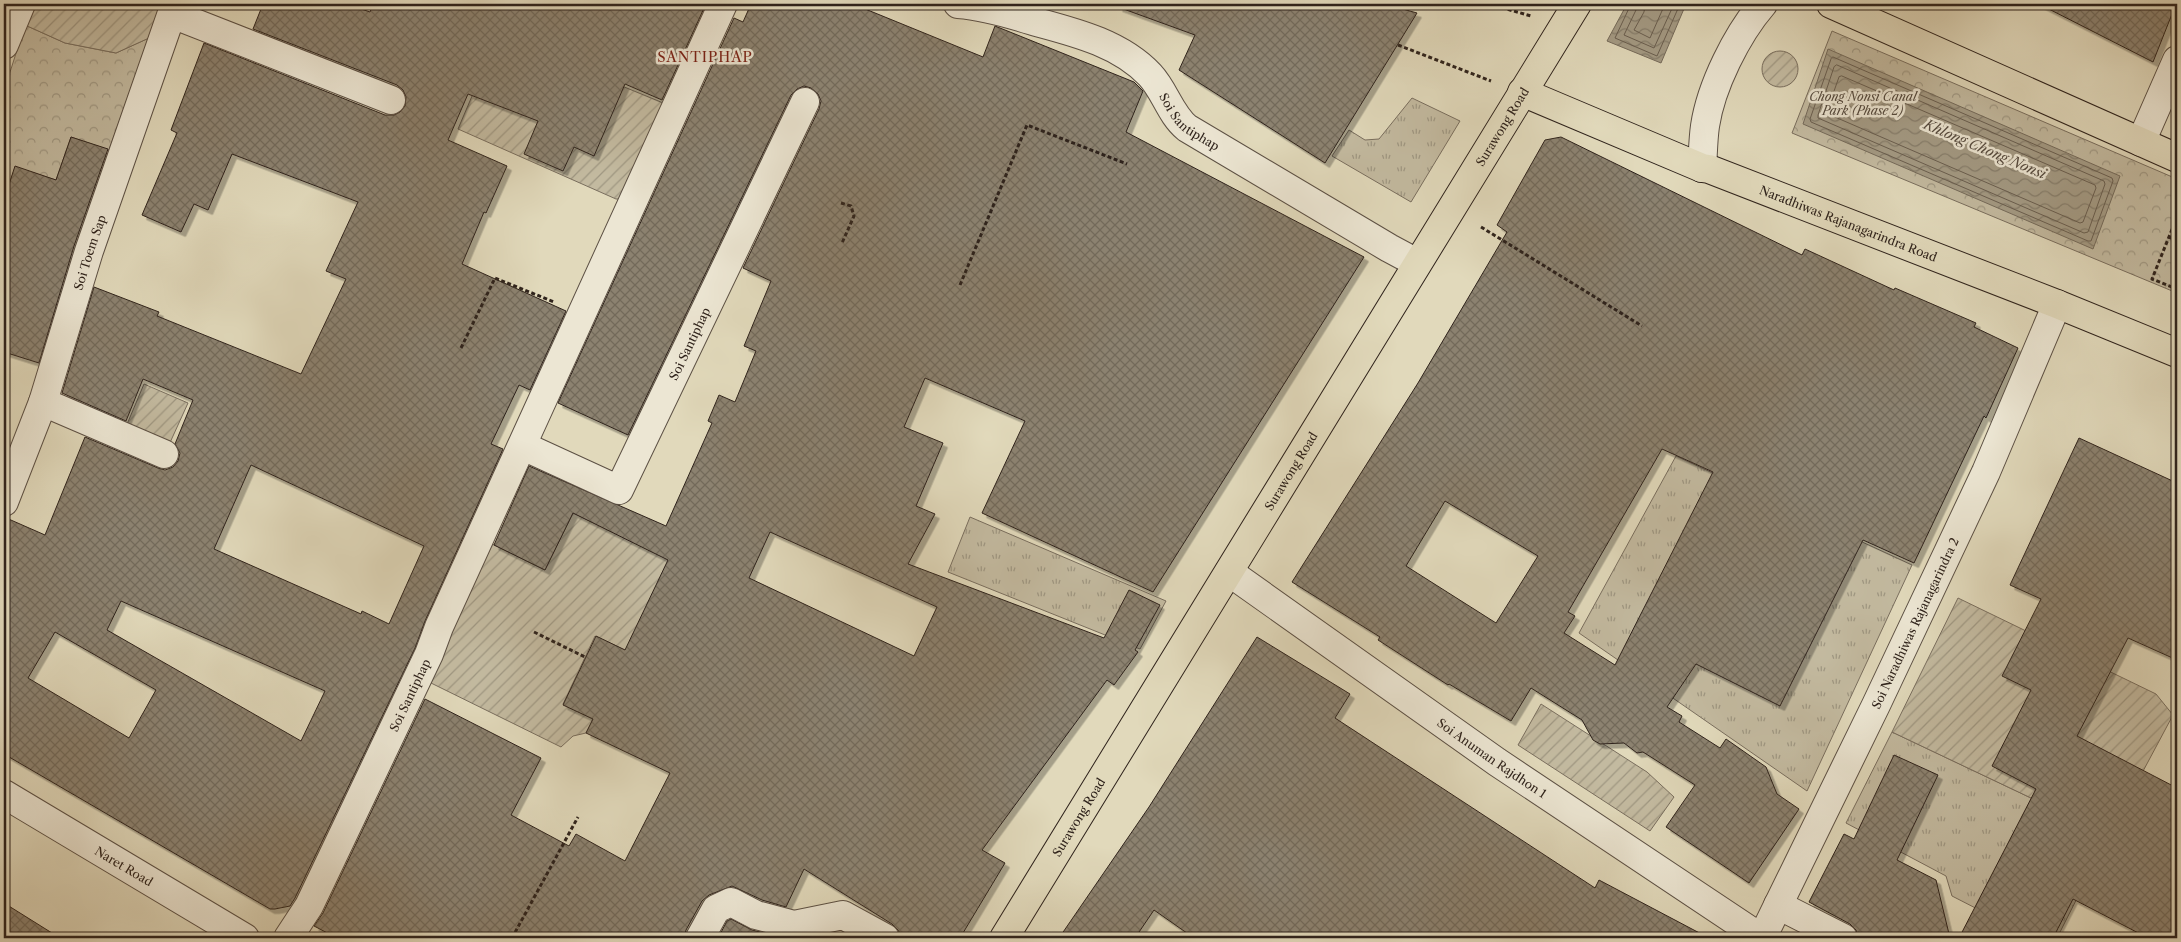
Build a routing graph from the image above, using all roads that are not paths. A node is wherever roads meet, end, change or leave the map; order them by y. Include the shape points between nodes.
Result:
1 (21, 4) edge
2 (958, 4) edge
3 (1576, 4) edge
4 (1763, 4) edge
5 (1831, 4) edge
6 (720, 5) edge
7 (173, 9) edge
8 (4, 45) edge
9 (2177, 60) edge
10 (1522, 92) junction
11 (391, 100) dead end
12 (805, 102) dead end
13 (2141, 142) junction
14 (2177, 158) edge
15 (1702, 168) junction
16 (1417, 263) junction
17 (2057, 304) junction
18 (2177, 353) edge
19 (43, 402) junction
20 (523, 446) junction
21 (164, 454) dead end
22 (4, 502) edge
23 (1229, 572) junction
24 (4, 794) edge
25 (1778, 905) junction
26 (245, 938) edge
27 (288, 938) edge
28 (700, 938) edge
29 (885, 938) edge
30 (1004, 938) edge
31 (1761, 938) edge
32 (1843, 938) edge

1 - 8 street
2 - 16 street, Soi Santiphap via 980,6 1088,36 1132,58 1152,76 1179,122 1187,128
3 - 10 main road, Surawong Road
4 - 15 street via 1749,20 1718,81 1705,124
5 - 13 main road
6 - 20 street, Soi Santiphap
7 - 11 street
7 - 19 street, Soi Toem Sap via 89,251
9 - 13 street
10 - 15 main road, Naradhiwas Rajanagarindra Road
10 - 16 main road, Surawong Road
12 - 20 street, Soi Santiphap via 619,490
13 - 14 main road
15 - 17 main road, Naradhiwas Rajanagarindra Road
16 - 23 main road, Surawong Road
17 - 18 main road, Naradhiwas Rajanagarindra Road
17 - 25 street, Soi Naradhiwas Rajanagarindra 2 via 1986,472
19 - 21 street
19 - 22 street, Soi Toem Sap
20 - 27 street, Soi Santiphap via 382,755 309,906
23 - 30 main road, Surawong Road
23 - 31 street, Soi Anuman Rajdhon 1 via 1497,762
24 - 26 street, Naret Road
25 - 31 street, Soi Naradhiwas Rajanagarindra 2
25 - 32 street
28 - 29 street via 716,909 731,902 756,915 794,925 843,916

